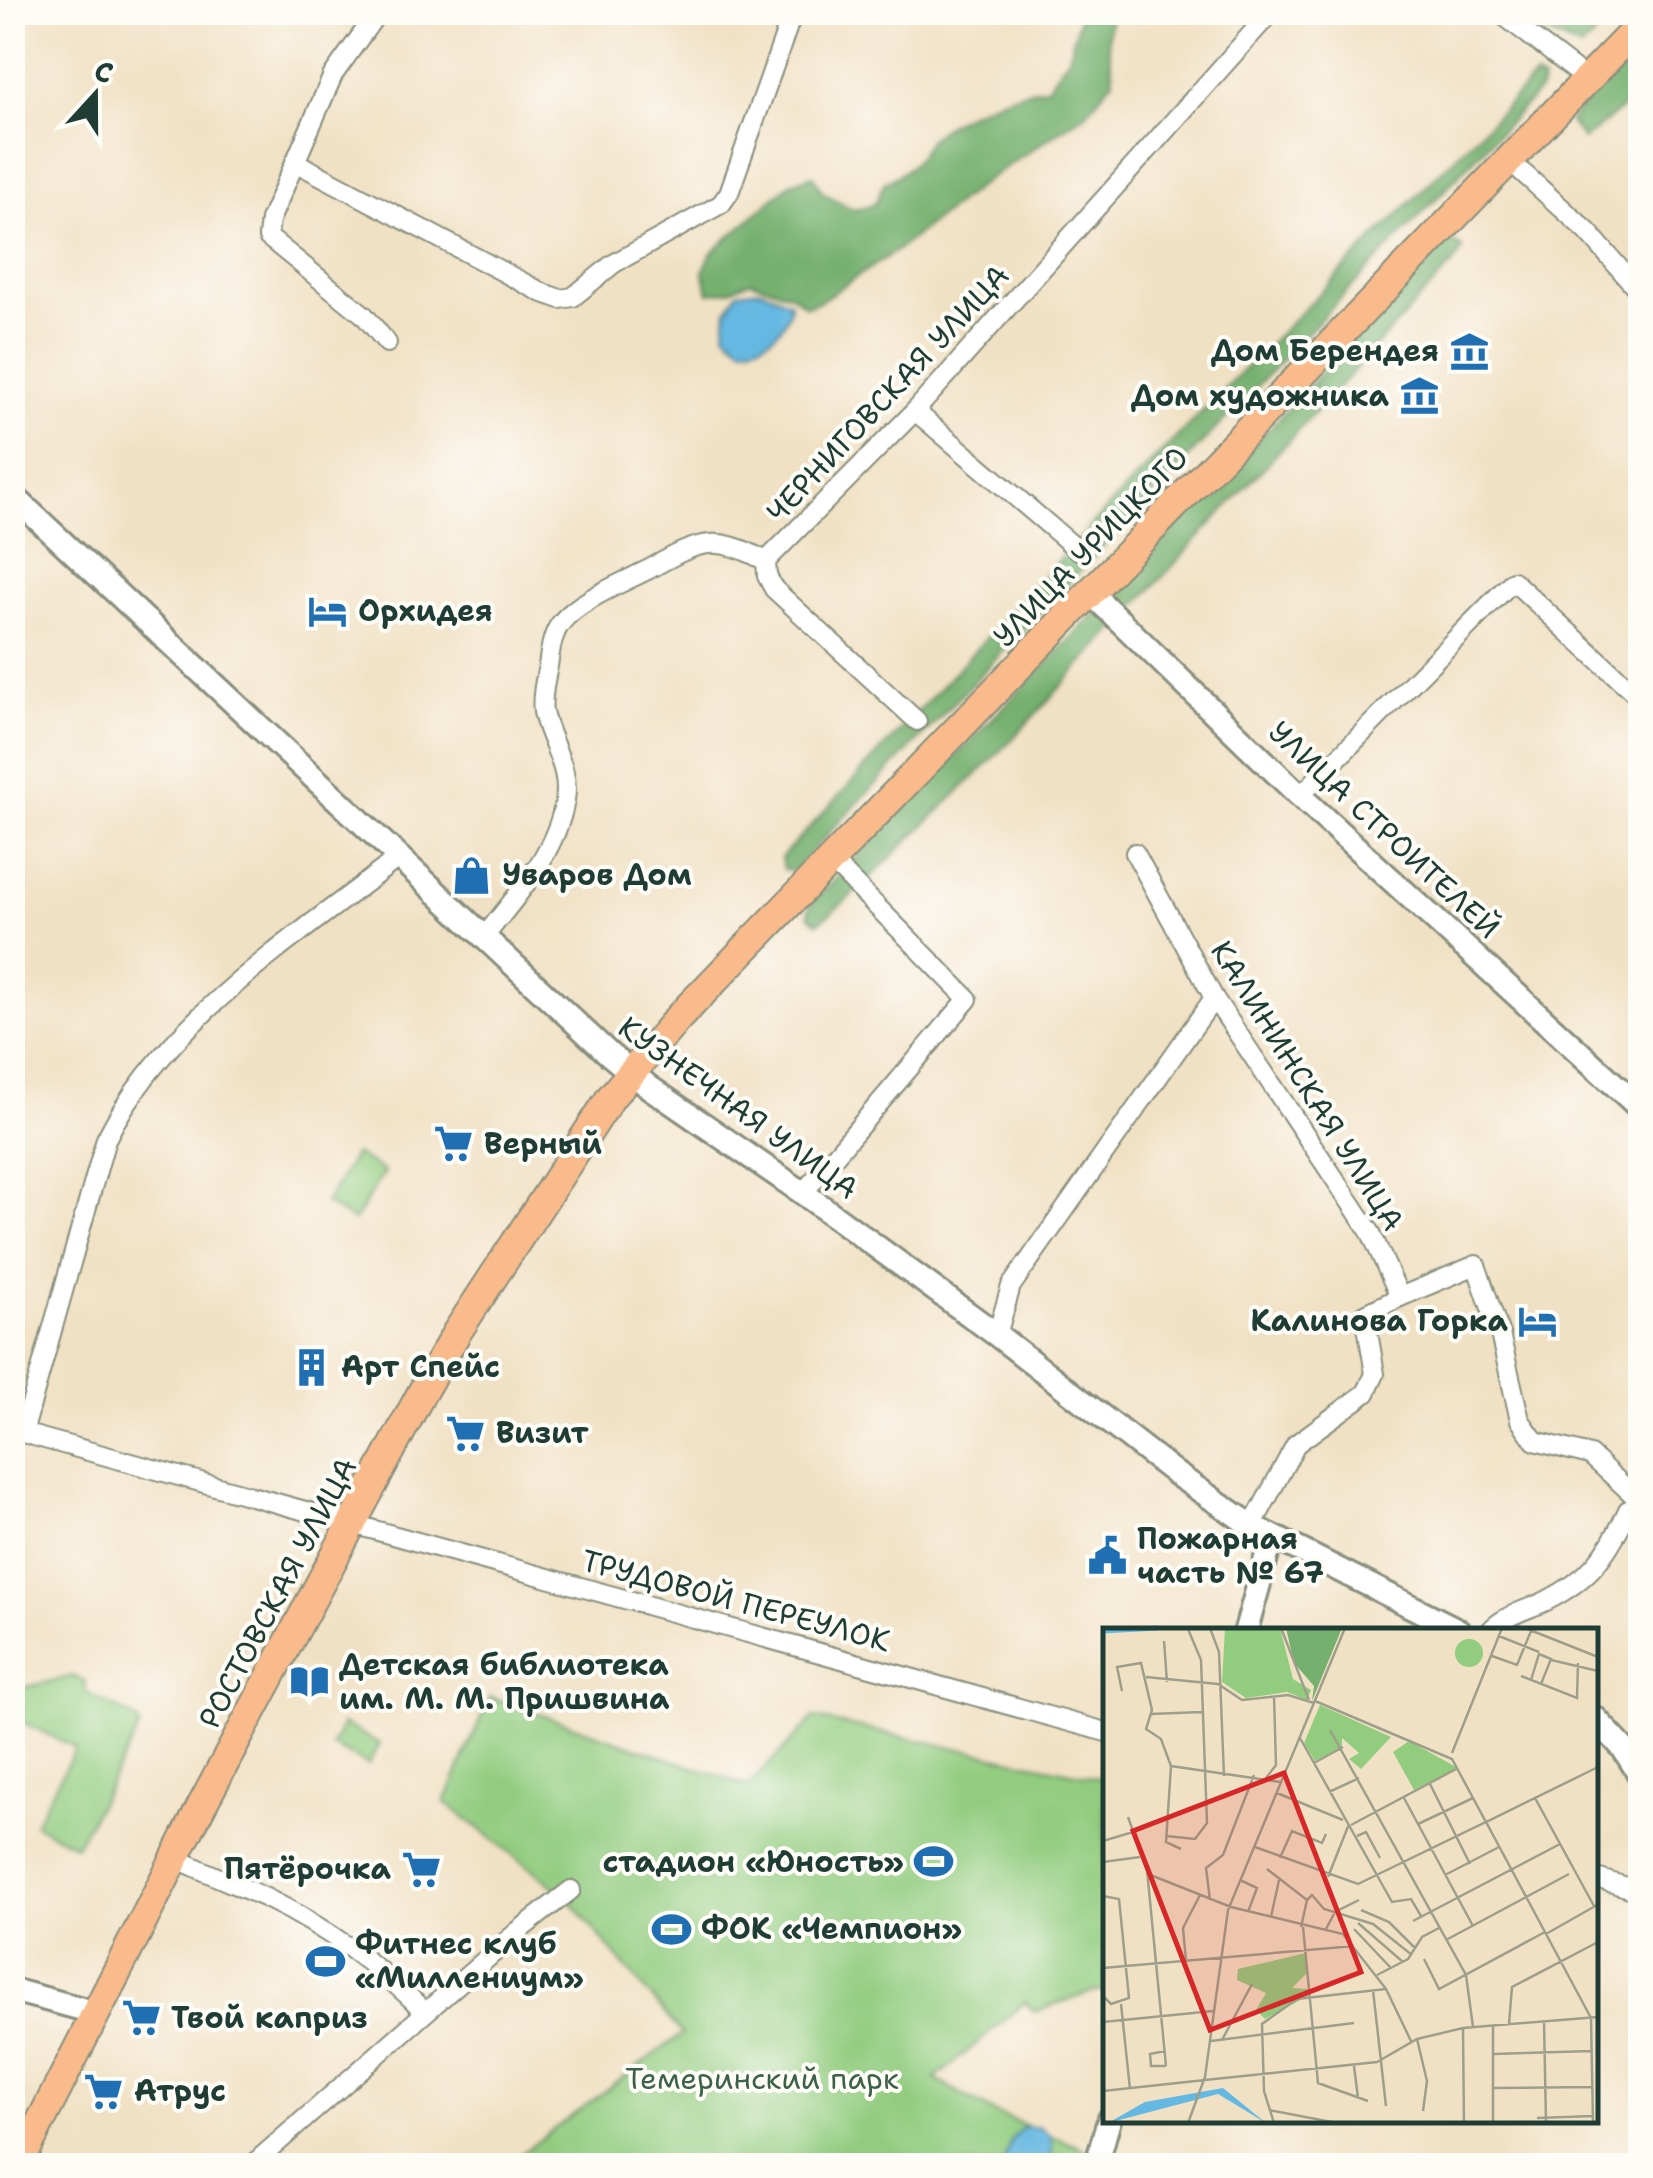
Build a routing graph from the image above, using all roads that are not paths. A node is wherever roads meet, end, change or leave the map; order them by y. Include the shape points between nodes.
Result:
1 (378, 12) edge
2 (794, 12) edge
3 (1270, 12) edge
4 (1499, 12) edge
5 (1640, 25) edge
6 (1588, 80) junction
7 (1510, 161) junction
8 (295, 162) junction
9 (1640, 292) edge
10 (387, 342) dead end
11 (915, 412) junction
12 (12, 495) edge
13 (1078, 550) dead end
14 (766, 561) junction
15 (1091, 594) junction
16 (1640, 698) edge
17 (917, 721) dead end
18 (1300, 796) junction
19 (1135, 853) dead end
20 (399, 857) junction
21 (831, 860) junction
22 (484, 938) junction
23 (1214, 998) junction
24 (631, 1072) junction
25 (1640, 1108) edge
26 (802, 1192) junction
27 (1400, 1297) junction
28 (997, 1335) junction
29 (18, 1432) edge
30 (1640, 1504) edge
31 (352, 1524) junction
32 (1262, 1532) junction
33 (1246, 1628) edge
34 (1454, 1628) edge
35 (1493, 1628) edge
36 (1598, 1721) edge
37 (1103, 1731) edge
38 (1640, 1775) edge
39 (176, 1858) junction
40 (1598, 1879) edge
41 (570, 1890) dead end
42 (1640, 1891) edge
43 (12, 1990) edge
44 (425, 2012) junction
45 (98, 2013) junction
46 (1107, 2123) edge
47 (18, 2166) edge
48 (252, 2166) edge
49 (1096, 2166) edge

1 - 8 street via 333,74
2 - 8 street via 721,204 613,264 573,296 543,293
3 - 11 street, ЧЕРНИГОВСКАЯ УЛИЦА
4 - 6 street
5 - 6 main road, УЛИЦА УРИЦКОГО
6 - 7 main road, УЛИЦА УРИЦКОГО
7 - 9 street via 1588,232
7 - 15 main road, УЛИЦА УРИЦКОГО
8 - 10 street via 268,237
11 - 13 street
11 - 14 street, ЧЕРНИГОВСКАЯ УЛИЦА
12 - 20 street, КУЗНЕЧНАЯ УЛИЦА
14 - 17 street via 774,589
14 - 22 street, ЧЕРНИГОВСКАЯ УЛИЦА via 722,544 694,545 561,622 543,711 564,768 566,798 544,854
15 - 18 street, УЛИЦА СТРОИТЕЛЕЙ
15 - 21 main road, УЛИЦА УРИЦКОГО
16 - 18 street via 1513,581
18 - 25 street, УЛИЦА СТРОИТЕЛЕЙ
19 - 23 street, КАЛИНИНСКАЯ УЛИЦА
20 - 22 street, КУЗНЕЧНАЯ УЛИЦА
20 - 29 street via 210,1006 154,1063 120,1111
21 - 24 main road, УЛИЦА УРИЦКОГО
21 - 26 street via 968,999
22 - 24 street, КУЗНЕЧНАЯ УЛИЦА
23 - 27 street, КАЛИНИНСКАЯ УЛИЦА via 1371,1233
23 - 28 street via 1011,1286
24 - 26 street, КУЗНЕЧНАЯ УЛИЦА
24 - 31 main road, РОСТОВСКАЯ УЛИЦА via 457,1332
26 - 28 street, КУЗНЕЧНАЯ УЛИЦА
27 - 30 street via 1476,1265 1520,1420 1535,1441 1590,1455
27 - 32 street via 1365,1314 1375,1374 1366,1393 1296,1444
28 - 32 street, КУЗНЕЧНАЯ УЛИЦА
29 - 31 street, ТРУДОВОЙ ПЕРЕУЛОК
30 - 35 street via 1628,1510 1588,1575
31 - 37 street, ТРУДОВОЙ ПЕРЕУЛОК
31 - 39 main road, РОСТОВСКАЯ УЛИЦА
32 - 33 street
32 - 34 street, КУЗНЕЧНАЯ УЛИЦА
36 - 38 street
39 - 44 street via 329,1934 384,1971
39 - 45 main road, РОСТОВСКАЯ УЛИЦА
40 - 42 street
41 - 44 street
43 - 45 street
44 - 48 street
45 - 47 main road, РОСТОВСКАЯ УЛИЦА
46 - 49 street

